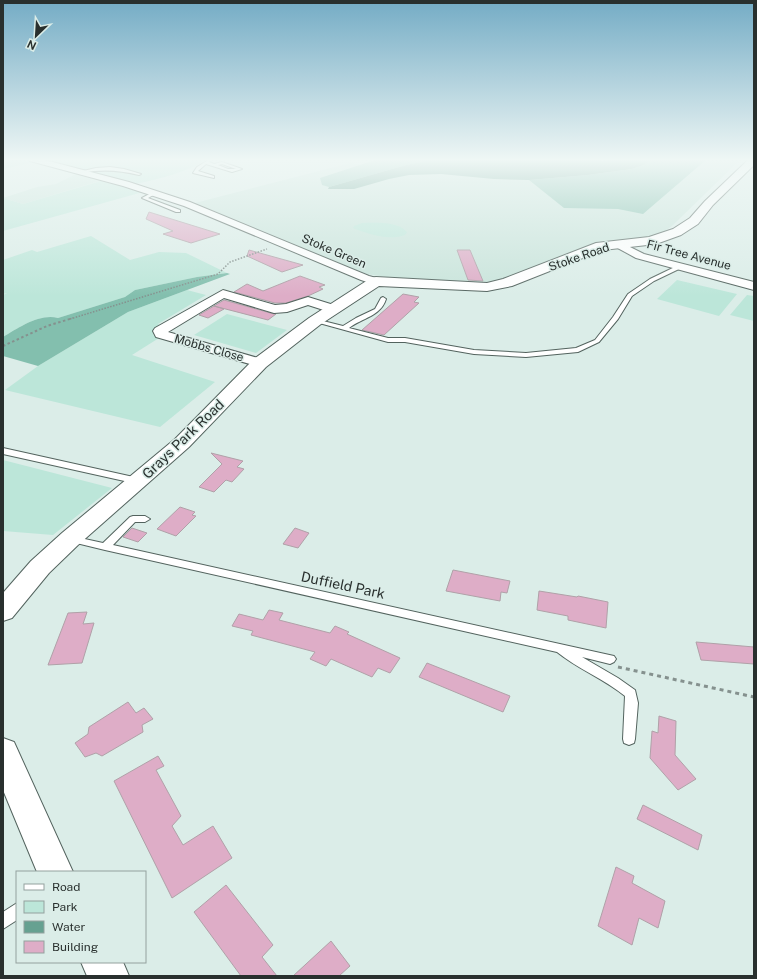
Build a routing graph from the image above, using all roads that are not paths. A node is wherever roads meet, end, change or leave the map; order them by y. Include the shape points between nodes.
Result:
1 (161, 205) edge
2 (190, 205) edge
3 (707, 205) edge
4 (178, 211) dead end
5 (618, 244) junction
6 (679, 267) junction
7 (754, 286) edge
8 (209, 288) dead end
9 (380, 290) junction
10 (223, 294) junction
11 (320, 302) junction
12 (315, 321) junction
13 (345, 328) junction
14 (260, 363) junction
15 (3, 451) edge
16 (140, 481) junction
17 (145, 519) dead end
18 (70, 539) junction
19 (105, 547) junction
20 (3, 611) edge
21 (557, 646) junction
22 (610, 658) road end
23 (629, 739) dead end
24 (3, 752) edge
25 (55, 871) edge
26 (16, 912) edge
27 (3, 922) edge
28 (102, 963) edge
29 (109, 976) edge

1 - 4 lane
2 - 9 street, Stoke Green via 365,278
3 - 5 main road, Stoke Road via 694,221 677,232 651,241
5 - 6 street, Fir Tree Avenue via 640,256
5 - 9 main road, Stoke Road via 602,246 507,283 487,287
6 - 7 street, Fir Tree Avenue
6 - 13 lane via 652,280 630,295 616,318 597,341 578,350 526,355 474,352 406,340 388,340
8 - 10 street
9 - 11 main road, Grays Park Road
9 - 13 lane via 381,307 377,312 358,319
10 - 11 street via 281,310
10 - 14 street, Mobbs Close via 164,328 160,331 161,334
11 - 12 main road, Grays Park Road
12 - 13 lane
12 - 14 main road, Grays Park Road
14 - 16 main road, Grays Park Road via 182,443
15 - 16 lane
16 - 18 main road, Grays Park Road
17 - 19 lane via 133,519
18 - 19 lane, Duffield Park
18 - 20 main road, Grays Park Road via 40,567
19 - 21 lane, Duffield Park
21 - 22 lane, Duffield Park
21 - 23 lane via 572,658 621,684 631,694
24 - 25 main road
26 - 27 lane
28 - 29 main road

